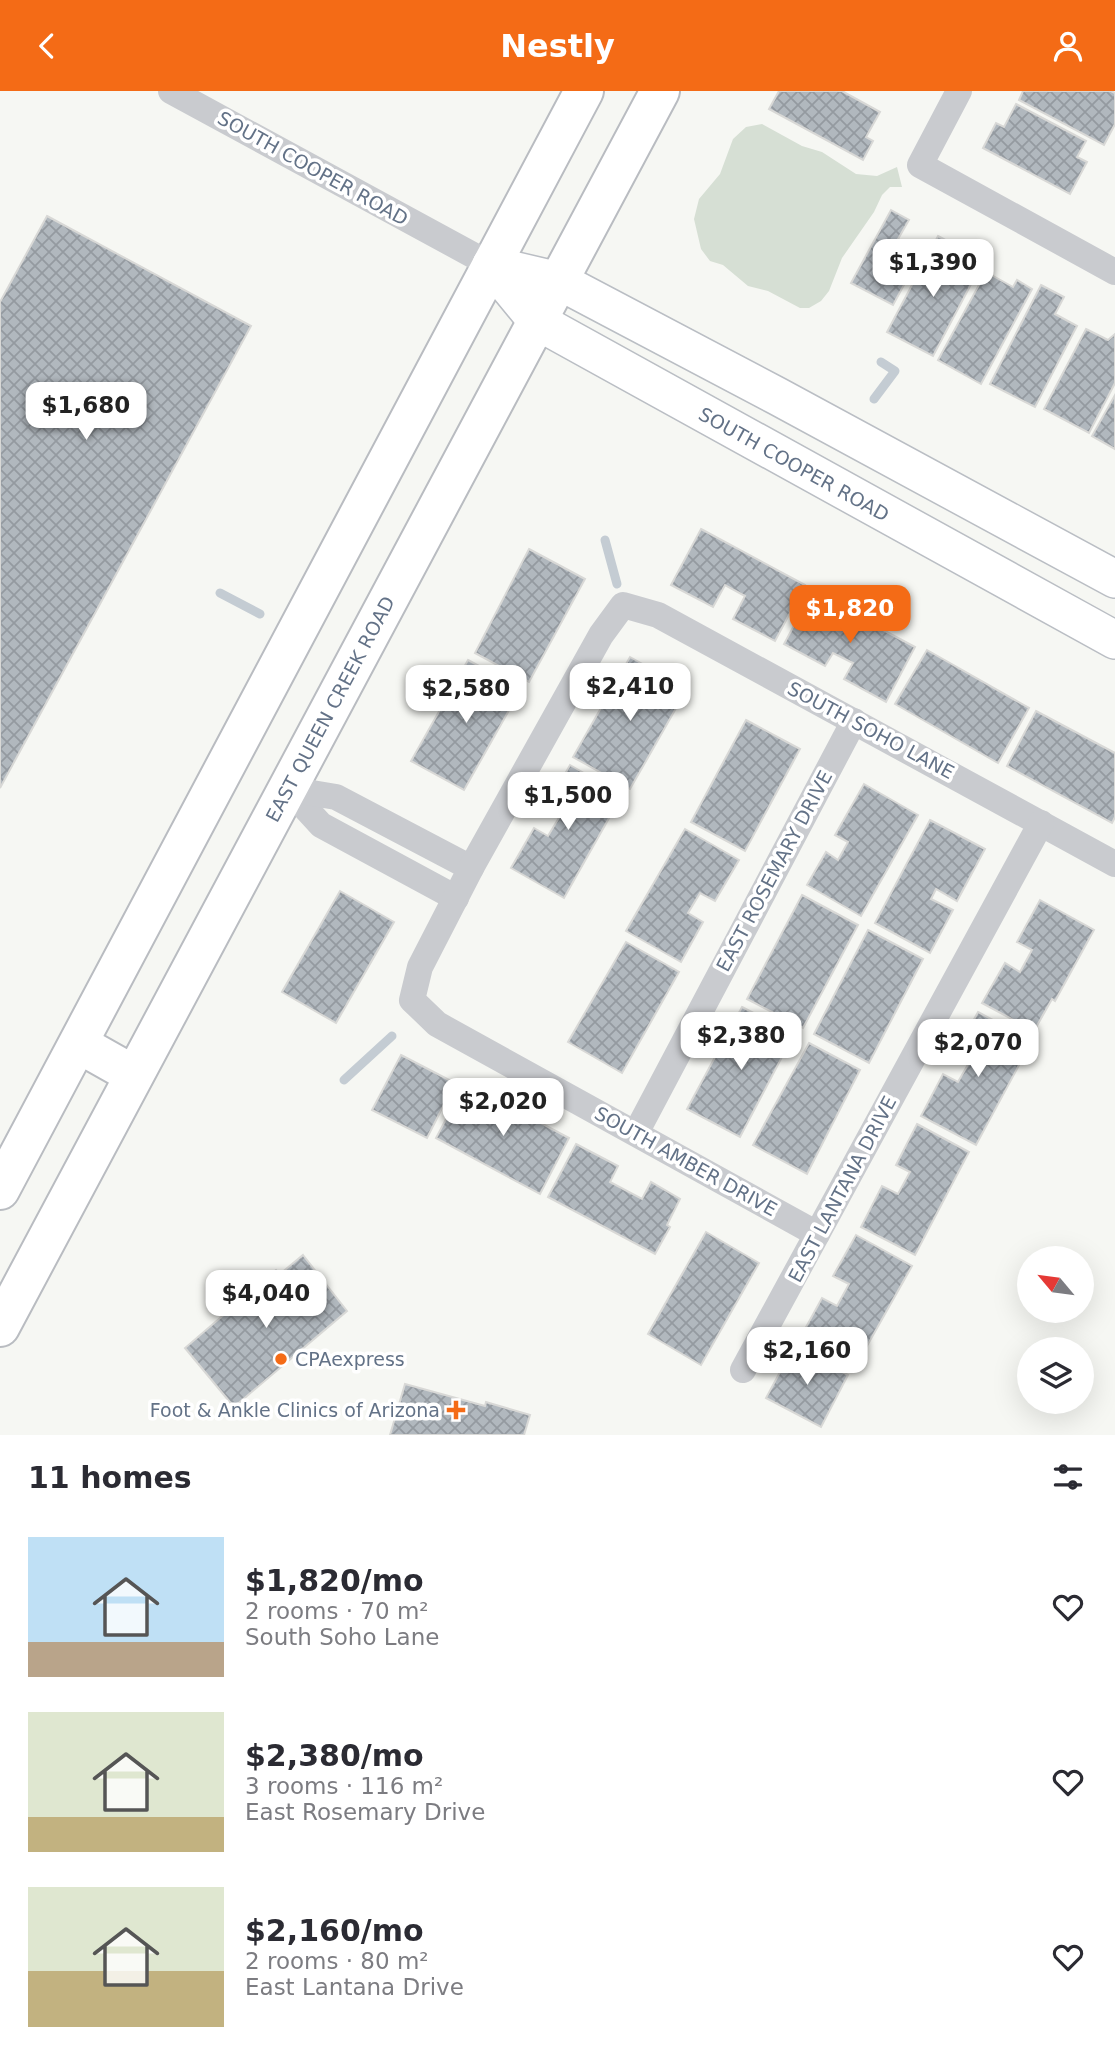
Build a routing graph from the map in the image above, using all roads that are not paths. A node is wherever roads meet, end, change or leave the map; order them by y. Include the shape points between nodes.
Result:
1 (171, 91) edge
2 (584, 91) edge
3 (660, 91) edge
4 (960, 91) edge
5 (491, 265) junction
6 (1115, 272) edge
7 (559, 281) junction
8 (537, 321) junction
9 (1115, 579) edge
10 (1115, 640) edge
11 (854, 721) junction
12 (288, 789) junction
13 (1041, 823) junction
14 (402, 831) junction
15 (387, 861) junction
16 (1115, 864) edge
17 (471, 868) junction
18 (456, 898) junction
19 (79, 1044) junction
20 (134, 1075) junction
21 (636, 1133) junction
22 (0, 1191) edge
23 (817, 1234) junction
24 (0, 1327) edge
25 (743, 1370) dead end

1 - 5 street, SOUTH COOPER ROAD
2 - 5 main road
3 - 7 main road, EAST QUEEN CREEK ROAD
4 - 6 street via 920,165
5 - 7 main road, SOUTH COOPER ROAD
5 - 8 main road, SOUTH COOPER ROAD
5 - 19 main road
7 - 8 main road, EAST QUEEN CREEK ROAD
7 - 9 main road, SOUTH COOPER ROAD
8 - 10 main road, SOUTH COOPER ROAD
8 - 12 main road, EAST QUEEN CREEK ROAD
11 - 13 street, SOUTH SOHO LANE
11 - 17 street, SOUTH SOHO LANE via 658,615 623,605 601,635
11 - 21 street, EAST ROSEMARY DRIVE
12 - 14 street via 336,797
12 - 15 street via 321,825
12 - 20 main road, EAST QUEEN CREEK ROAD
13 - 16 street, SOUTH SOHO LANE
13 - 23 street, EAST LANTANA DRIVE
14 - 15 street
14 - 17 street
15 - 18 street
17 - 18 street
18 - 21 street, SOUTH AMBER DRIVE via 420,967 412,1000 437,1024
19 - 20 main road
19 - 22 main road
20 - 24 main road, EAST QUEEN CREEK ROAD
21 - 23 street, SOUTH AMBER DRIVE
23 - 25 street, EAST LANTANA DRIVE

